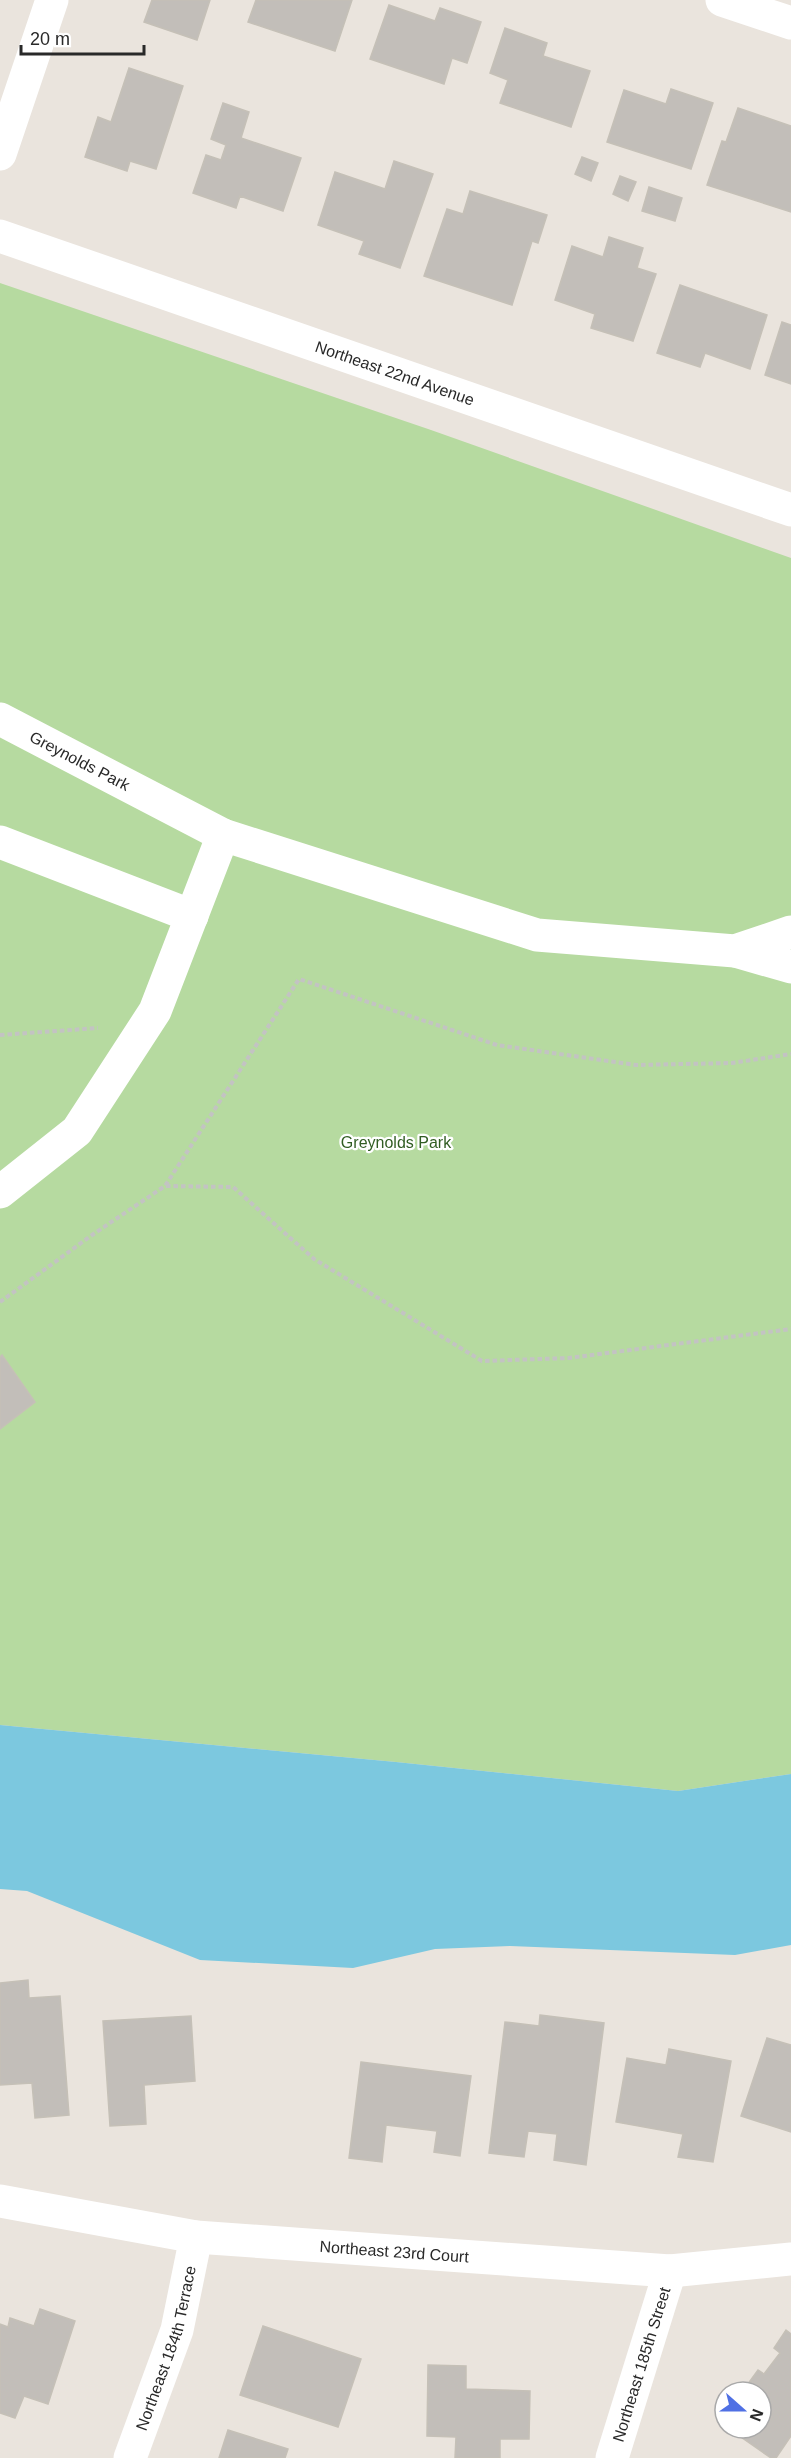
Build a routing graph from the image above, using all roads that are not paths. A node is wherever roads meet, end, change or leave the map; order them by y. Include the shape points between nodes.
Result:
1 (52, 0) edge
2 (722, 0) edge
3 (791, 23) edge
4 (0, 154) edge
5 (0, 236) edge
6 (791, 510) edge
7 (0, 719) edge
8 (223, 835) junction
9 (0, 842) edge
10 (192, 916) junction
11 (791, 932) edge
12 (735, 951) junction
13 (791, 967) edge
14 (0, 1192) edge
15 (0, 2201) edge
16 (196, 2237) junction
17 (791, 2259) edge
18 (670, 2271) junction
19 (129, 2458) edge
20 (612, 2458) edge

1 - 4 street
2 - 3 street
5 - 6 street, Northeast 22nd Avenue
7 - 8 street, Greynolds Park
8 - 10 street
8 - 12 street, Greynolds Park via 537,936
9 - 10 street
10 - 14 street via 155,1011 77,1131
11 - 12 street, Greynolds Park
12 - 13 street
15 - 16 street, Northeast 23rd Court
16 - 18 street, Northeast 23rd Court
16 - 19 street, Northeast 184th Terrace via 177,2330
17 - 18 street, Northeast 23rd Court
18 - 20 street, Northeast 185th Street

